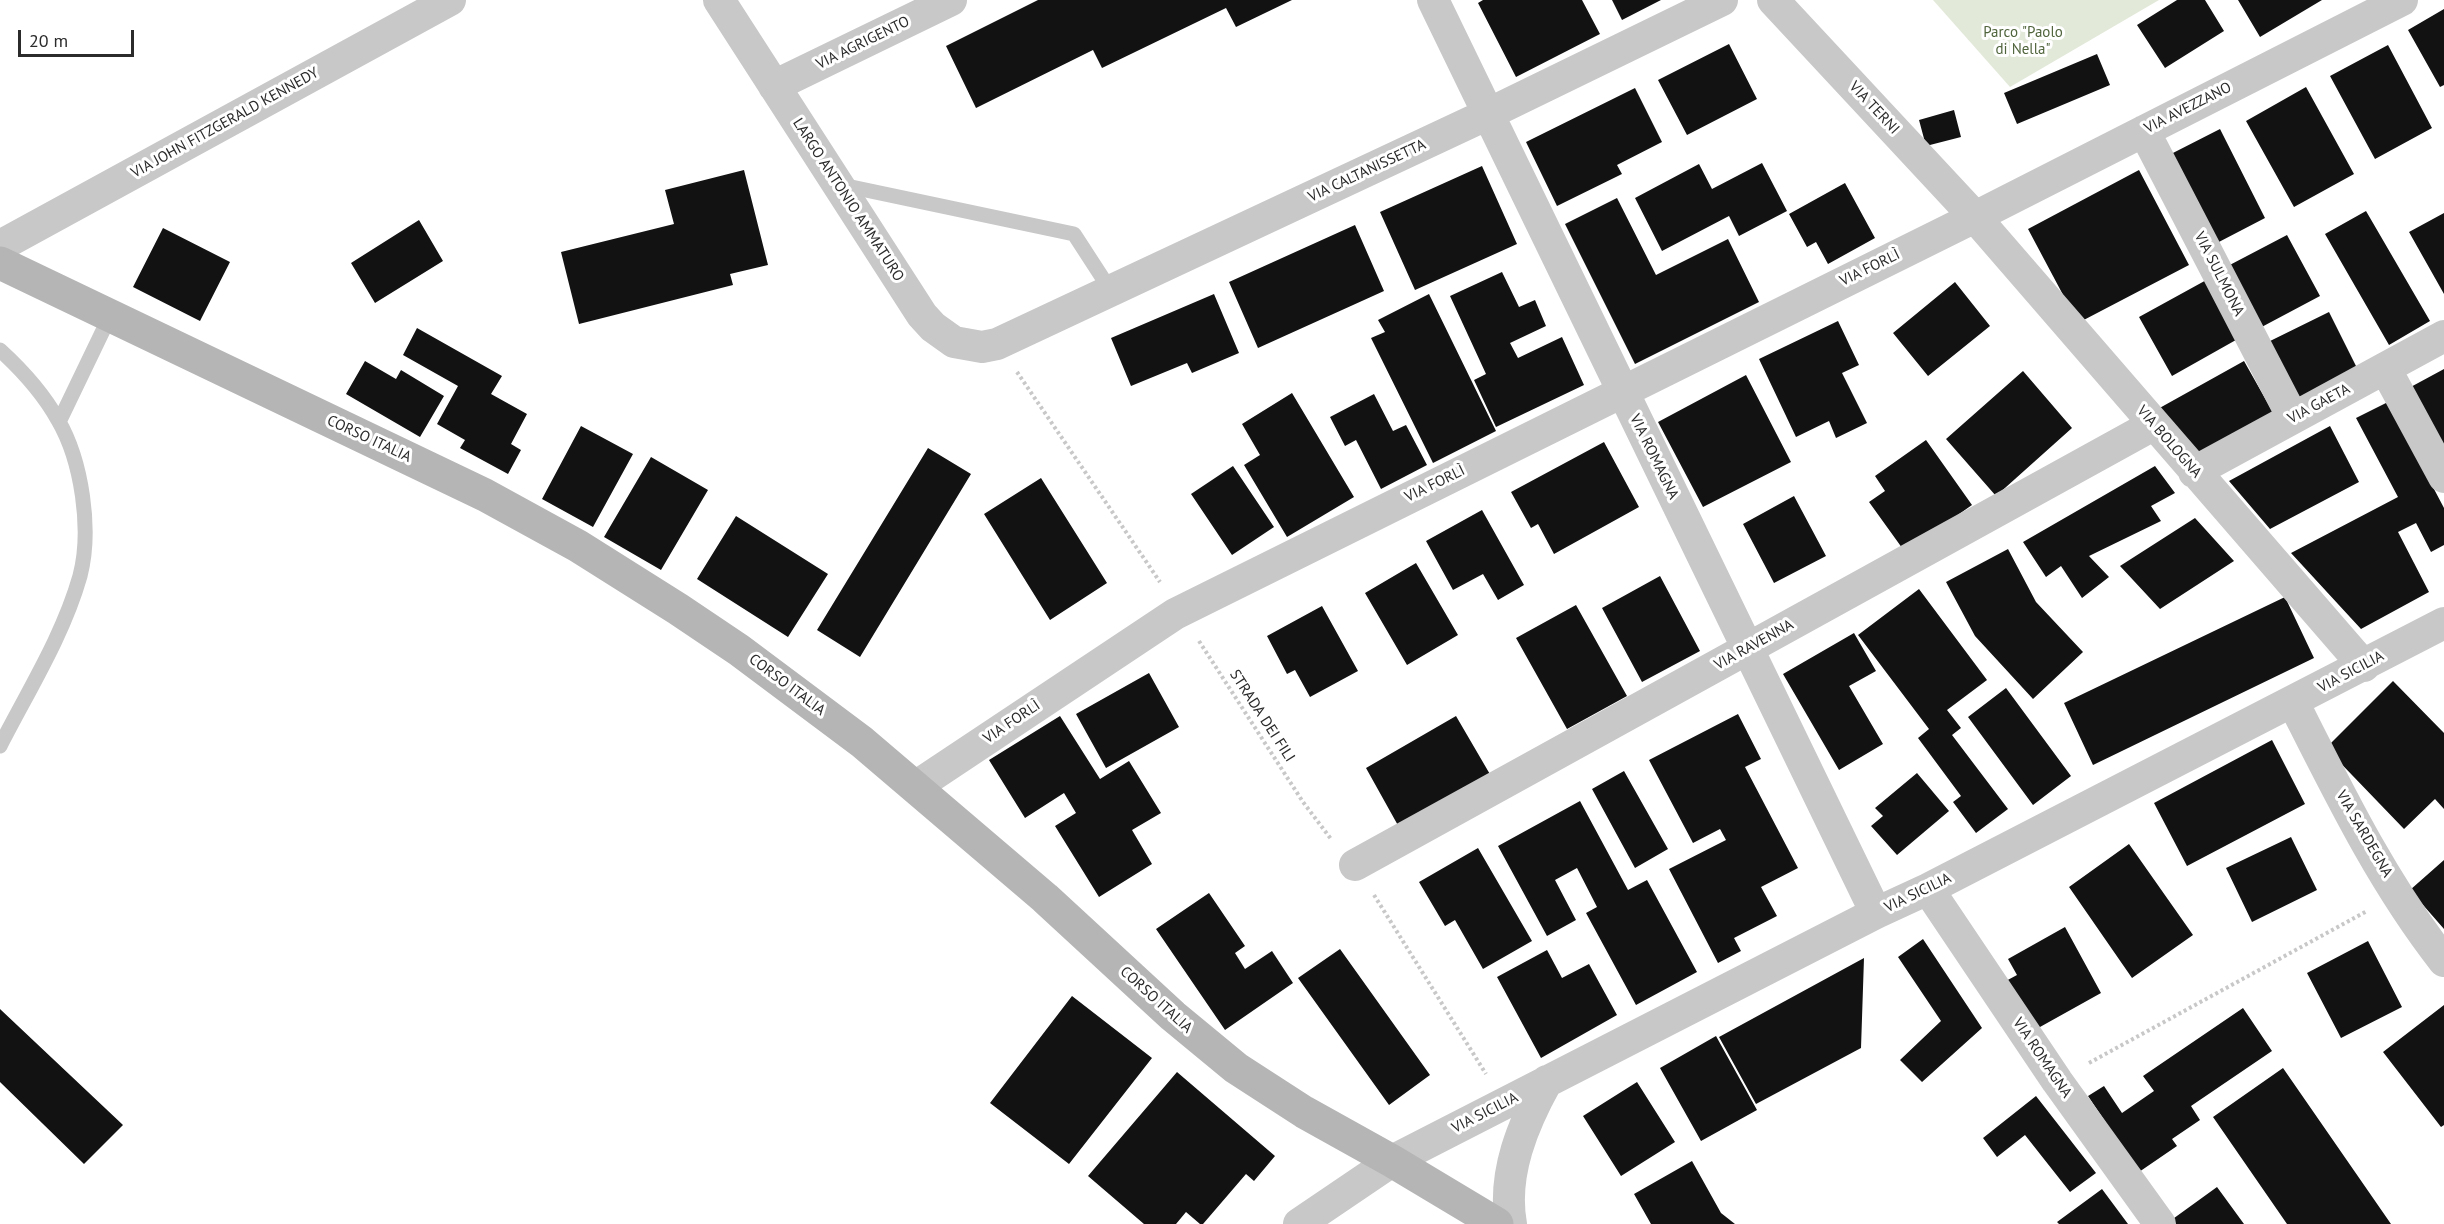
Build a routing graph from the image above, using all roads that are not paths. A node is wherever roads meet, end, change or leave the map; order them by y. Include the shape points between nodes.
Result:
1 (450, 0) edge
2 (719, 0) edge
3 (951, 0) edge
4 (1433, 0) edge
5 (1722, 0) edge
6 (1773, 0) edge
7 (2402, 0) edge
8 (774, 86) junction
9 (1488, 114) junction
10 (2144, 131) junction
11 (838, 184) junction
12 (1975, 217) junction
13 (0, 246) edge
14 (0, 263) edge
15 (1111, 291) junction
16 (110, 316) junction
17 (2444, 336) edge
18 (1004, 341) joint
19 (0, 350) edge
20 (2385, 368) junction
21 (1622, 391) junction
22 (2293, 418) junction
23 (59, 422) junction
24 (2153, 424) junction
25 (2194, 472) junction
26 (2444, 477) edge
27 (2444, 623) edge
28 (1747, 649) junction
29 (2364, 666) junction
30 (2293, 702) junction
31 (0, 746) edge
32 (915, 787) junction
33 (1355, 865) road end
34 (1928, 889) junction
35 (1876, 914) junction
36 (2444, 961) edge
37 (1547, 1081) junction
38 (1392, 1161) junction
39 (1299, 1224) edge
40 (1497, 1224) edge
41 (1511, 1224) edge
42 (2160, 1224) edge

1 - 13 street, VIA JOHN FITZGERALD KENNEDY
2 - 8 street, LARGO ANTONIO AMMATURO
3 - 8 street, VIA AGRIGENTO
4 - 9 street, VIA ROMAGNA
5 - 9 street, VIA CALTANISSETTA
6 - 12 street, VIA TERNI
7 - 10 street, VIA AVEZZANO
8 - 11 street, LARGO ANTONIO AMMATURO
9 - 15 street, VIA CALTANISSETTA
9 - 21 street, VIA ROMAGNA
10 - 12 street, VIA AVEZZANO
10 - 22 street, VIA SULMONA
11 - 15 lane via 1074,234
11 - 18 street, LARGO ANTONIO AMMATURO via 933,327 969,347
12 - 21 street, VIA FORLÌ
12 - 24 street, VIA BOLOGNA
14 - 16 street, CORSO ITALIA
15 - 18 street, VIA CALTANISSETTA
16 - 23 lane
16 - 32 street, CORSO ITALIA via 446,476 578,546 739,650
17 - 20 street, VIA GAETA
19 - 23 lane via 33,383
20 - 22 street, VIA GAETA
20 - 26 street
21 - 28 street, VIA ROMAGNA
21 - 32 street, VIA FORLÌ via 1180,611
22 - 25 street, VIA GAETA
23 - 31 lane via 81,494 85,536 80,575 54,639
24 - 25 street, VIA BOLOGNA
24 - 28 street, VIA RAVENNA
25 - 29 street, VIA BOLOGNA
27 - 29 street, VIA SICILIA
28 - 33 street, VIA RAVENNA
28 - 35 street, VIA ROMAGNA
29 - 30 street, VIA SICILIA
30 - 34 street, VIA SICILIA
30 - 36 street, VIA SARDEGNA via 2355,824
32 - 38 street, CORSO ITALIA via 1213,1050 1287,1102
34 - 35 street, VIA SICILIA
34 - 42 street, VIA ROMAGNA via 2057,1081
35 - 37 street, VIA SICILIA
37 - 38 street, VIA SICILIA
37 - 41 street via 1529,1115 1512,1171 1508,1199
38 - 39 street, VIA SICILIA
38 - 40 street, CORSO ITALIA

